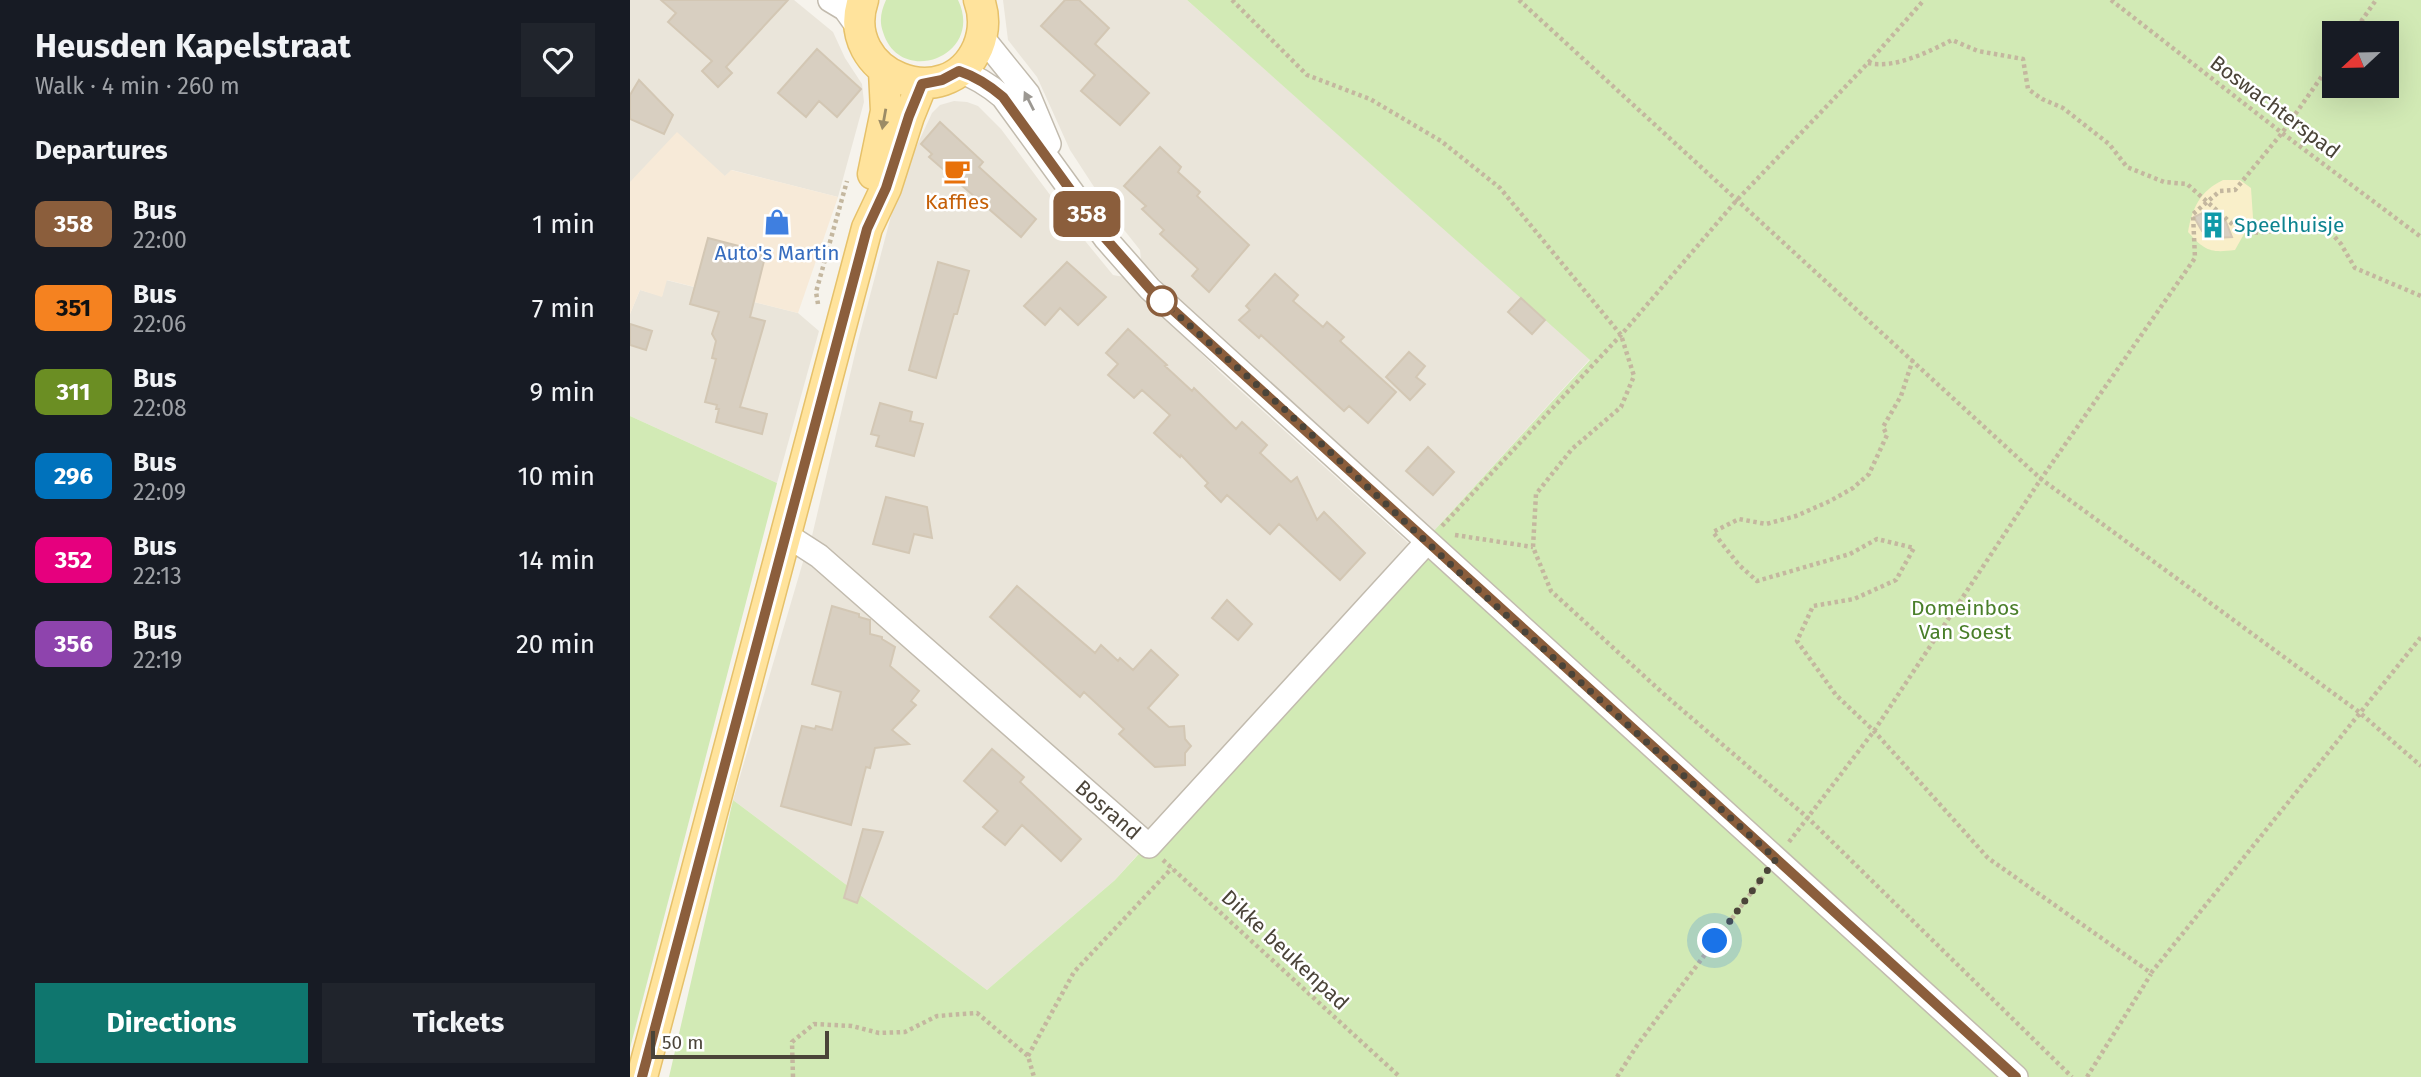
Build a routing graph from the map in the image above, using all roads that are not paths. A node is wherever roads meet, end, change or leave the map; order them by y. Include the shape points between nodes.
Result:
1 (830, 0) edge
2 (863, 0) edge
3 (979, 0) edge
4 (860, 30) junction
5 (982, 37) junction
6 (884, 71) junction
7 (959, 71) junction
8 (922, 84) junction
9 (1066, 186) junction
10 (867, 229) junction
11 (785, 534) junction
12 (1427, 542) junction
13 (642, 1077) edge
14 (2015, 1077) edge

1 - 4 street via 845,9
2 - 4 main road
3 - 5 main road via 984,11
4 - 6 main road via 864,46
5 - 7 main road via 974,56
9 -> 5 street via 1028,94
6 - 8 main road
6 -> 10 main road via 886,110 870,186
7 - 8 main road
7 - 9 street via 988,84 1003,97
8 - 10 main road
9 - 12 street via 1150,289
10 - 11 main road
11 - 12 street, Bosrand via 819,556 1149,846
11 - 13 main road
12 - 14 street

